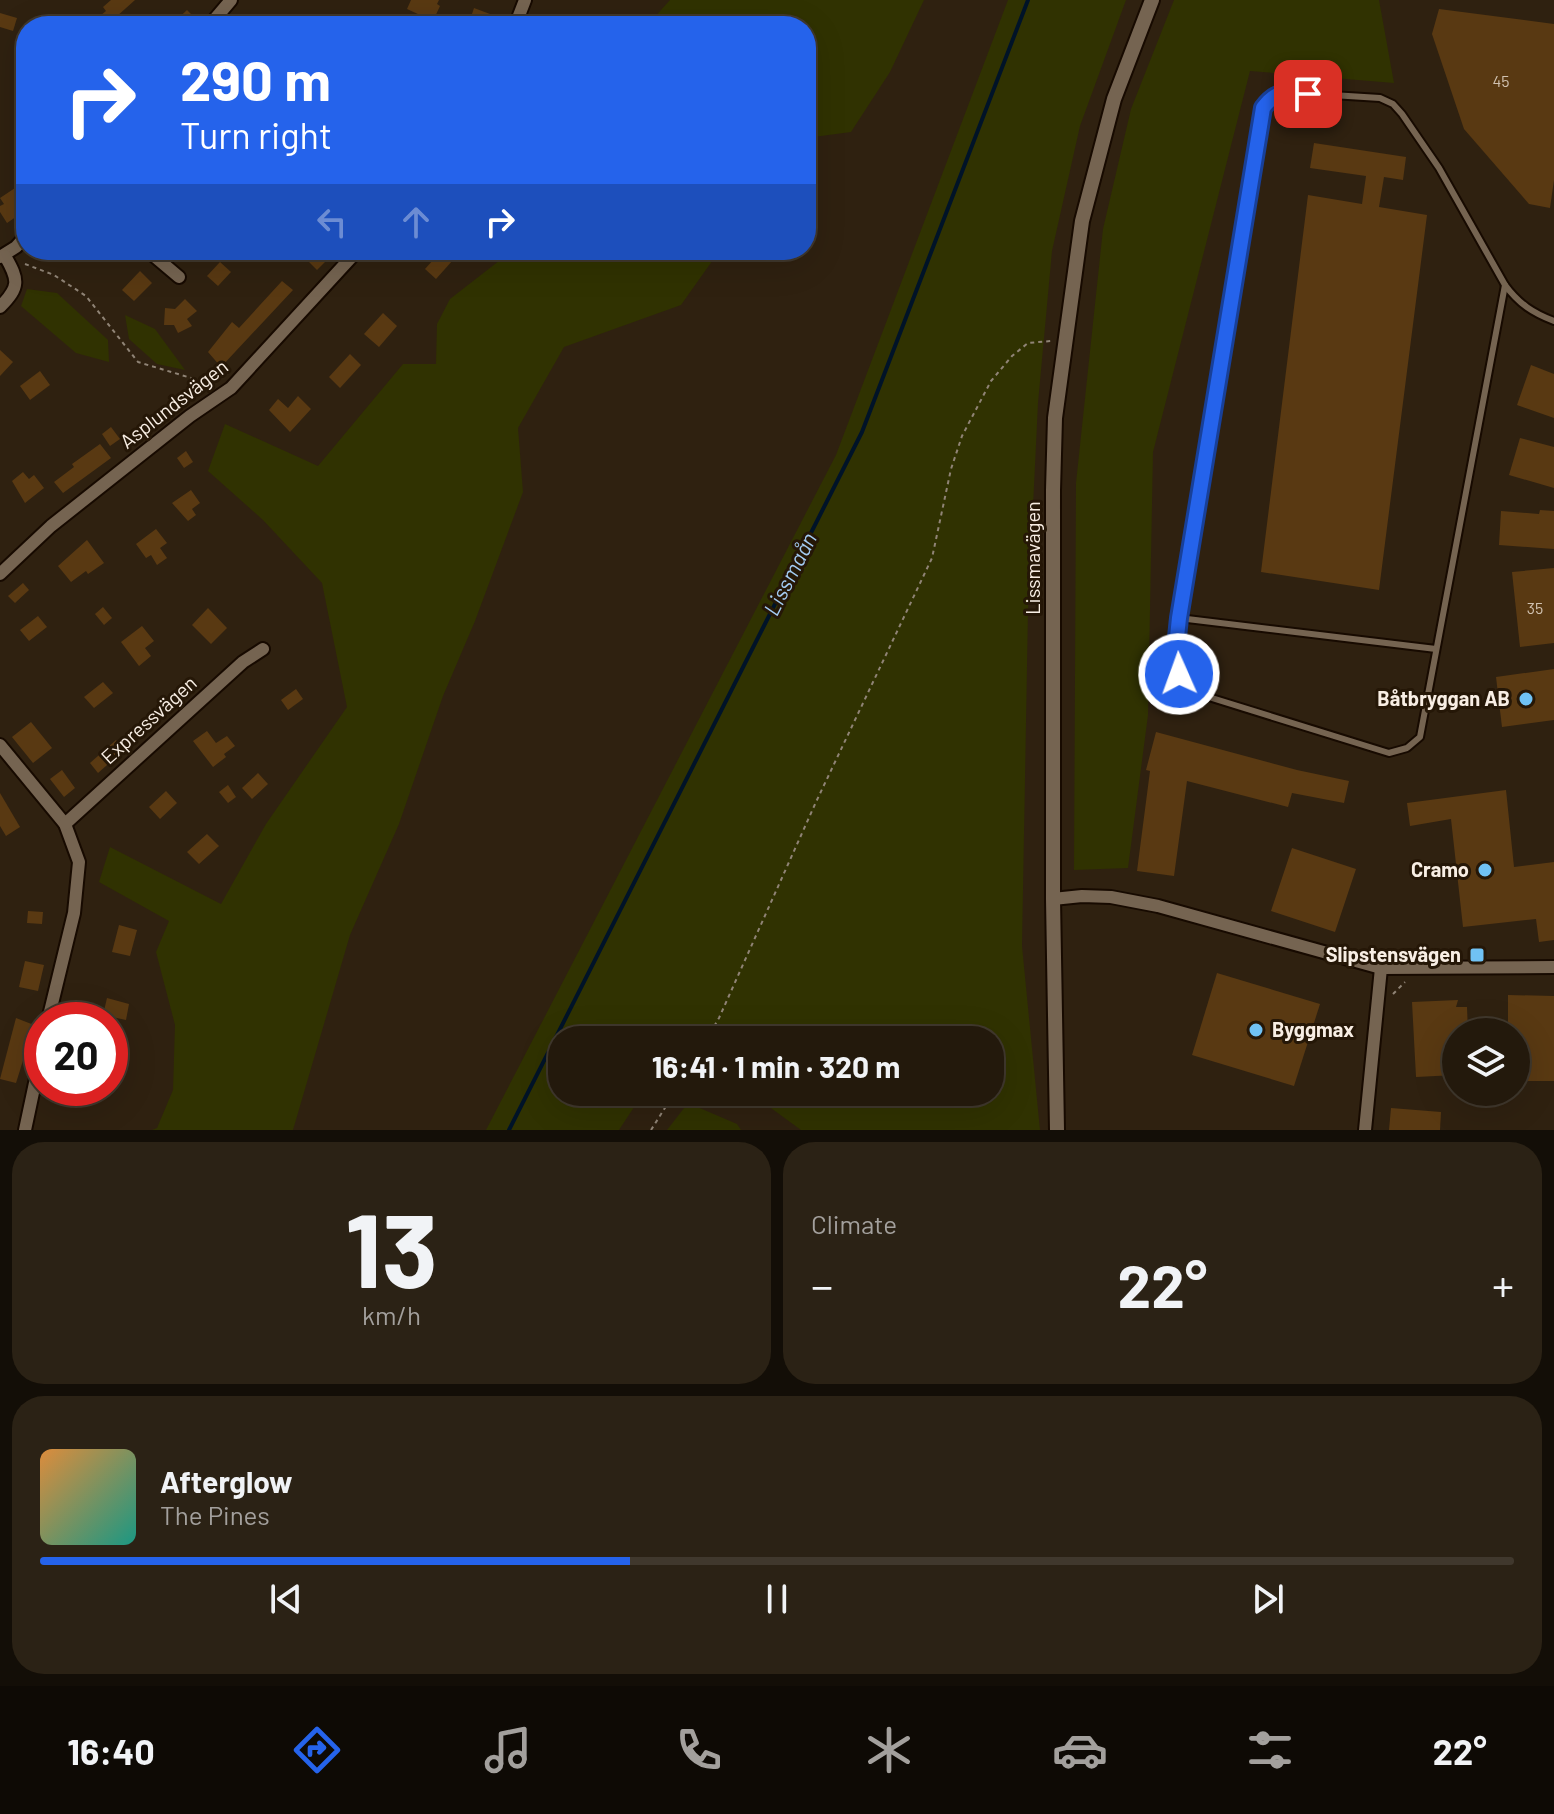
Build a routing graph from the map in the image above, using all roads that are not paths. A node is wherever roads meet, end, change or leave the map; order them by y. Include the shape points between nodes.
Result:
1 (231, 0) edge
2 (1152, 0) edge
3 (217, 16) edge
4 (2, 257) edge
5 (159, 260) edge
6 (349, 260) edge
7 (179, 277) dead end
8 (1505, 285) junction
9 (0, 307) edge
10 (1554, 321) edge
11 (0, 574) edge
12 (1179, 618) junction
13 (263, 649) dead end
14 (1436, 649) junction
15 (0, 745) edge
16 (65, 824) junction
17 (1053, 899) junction
18 (1554, 967) edge
19 (1381, 968) junction
20 (52, 1002) edge
21 (30, 1106) edge
22 (25, 1130) edge
23 (1057, 1130) edge
24 (1365, 1130) edge

1 - 3 street
2 - 17 street, Lissmavägen via 1114,99 1082,221 1055,418
4 - 9 street via 16,283
5 - 7 street
6 - 11 street, Asplundsvägen via 231,388 51,526
8 - 10 lane via 1524,306
8 - 12 lane via 1439,168 1393,104 1380,98 1284,92 1272,96 1263,108
8 - 14 lane
12 - 14 lane
12 - 14 lane via 1175,656 1186,687 1389,753 1420,737
13 - 16 street, Expressvägen
15 - 16 street
16 - 20 street via 79,862 74,913
17 - 19 street via 1111,897 1158,906
17 - 23 street, Lissmavägen
18 - 19 street
19 - 24 street
21 - 22 street

